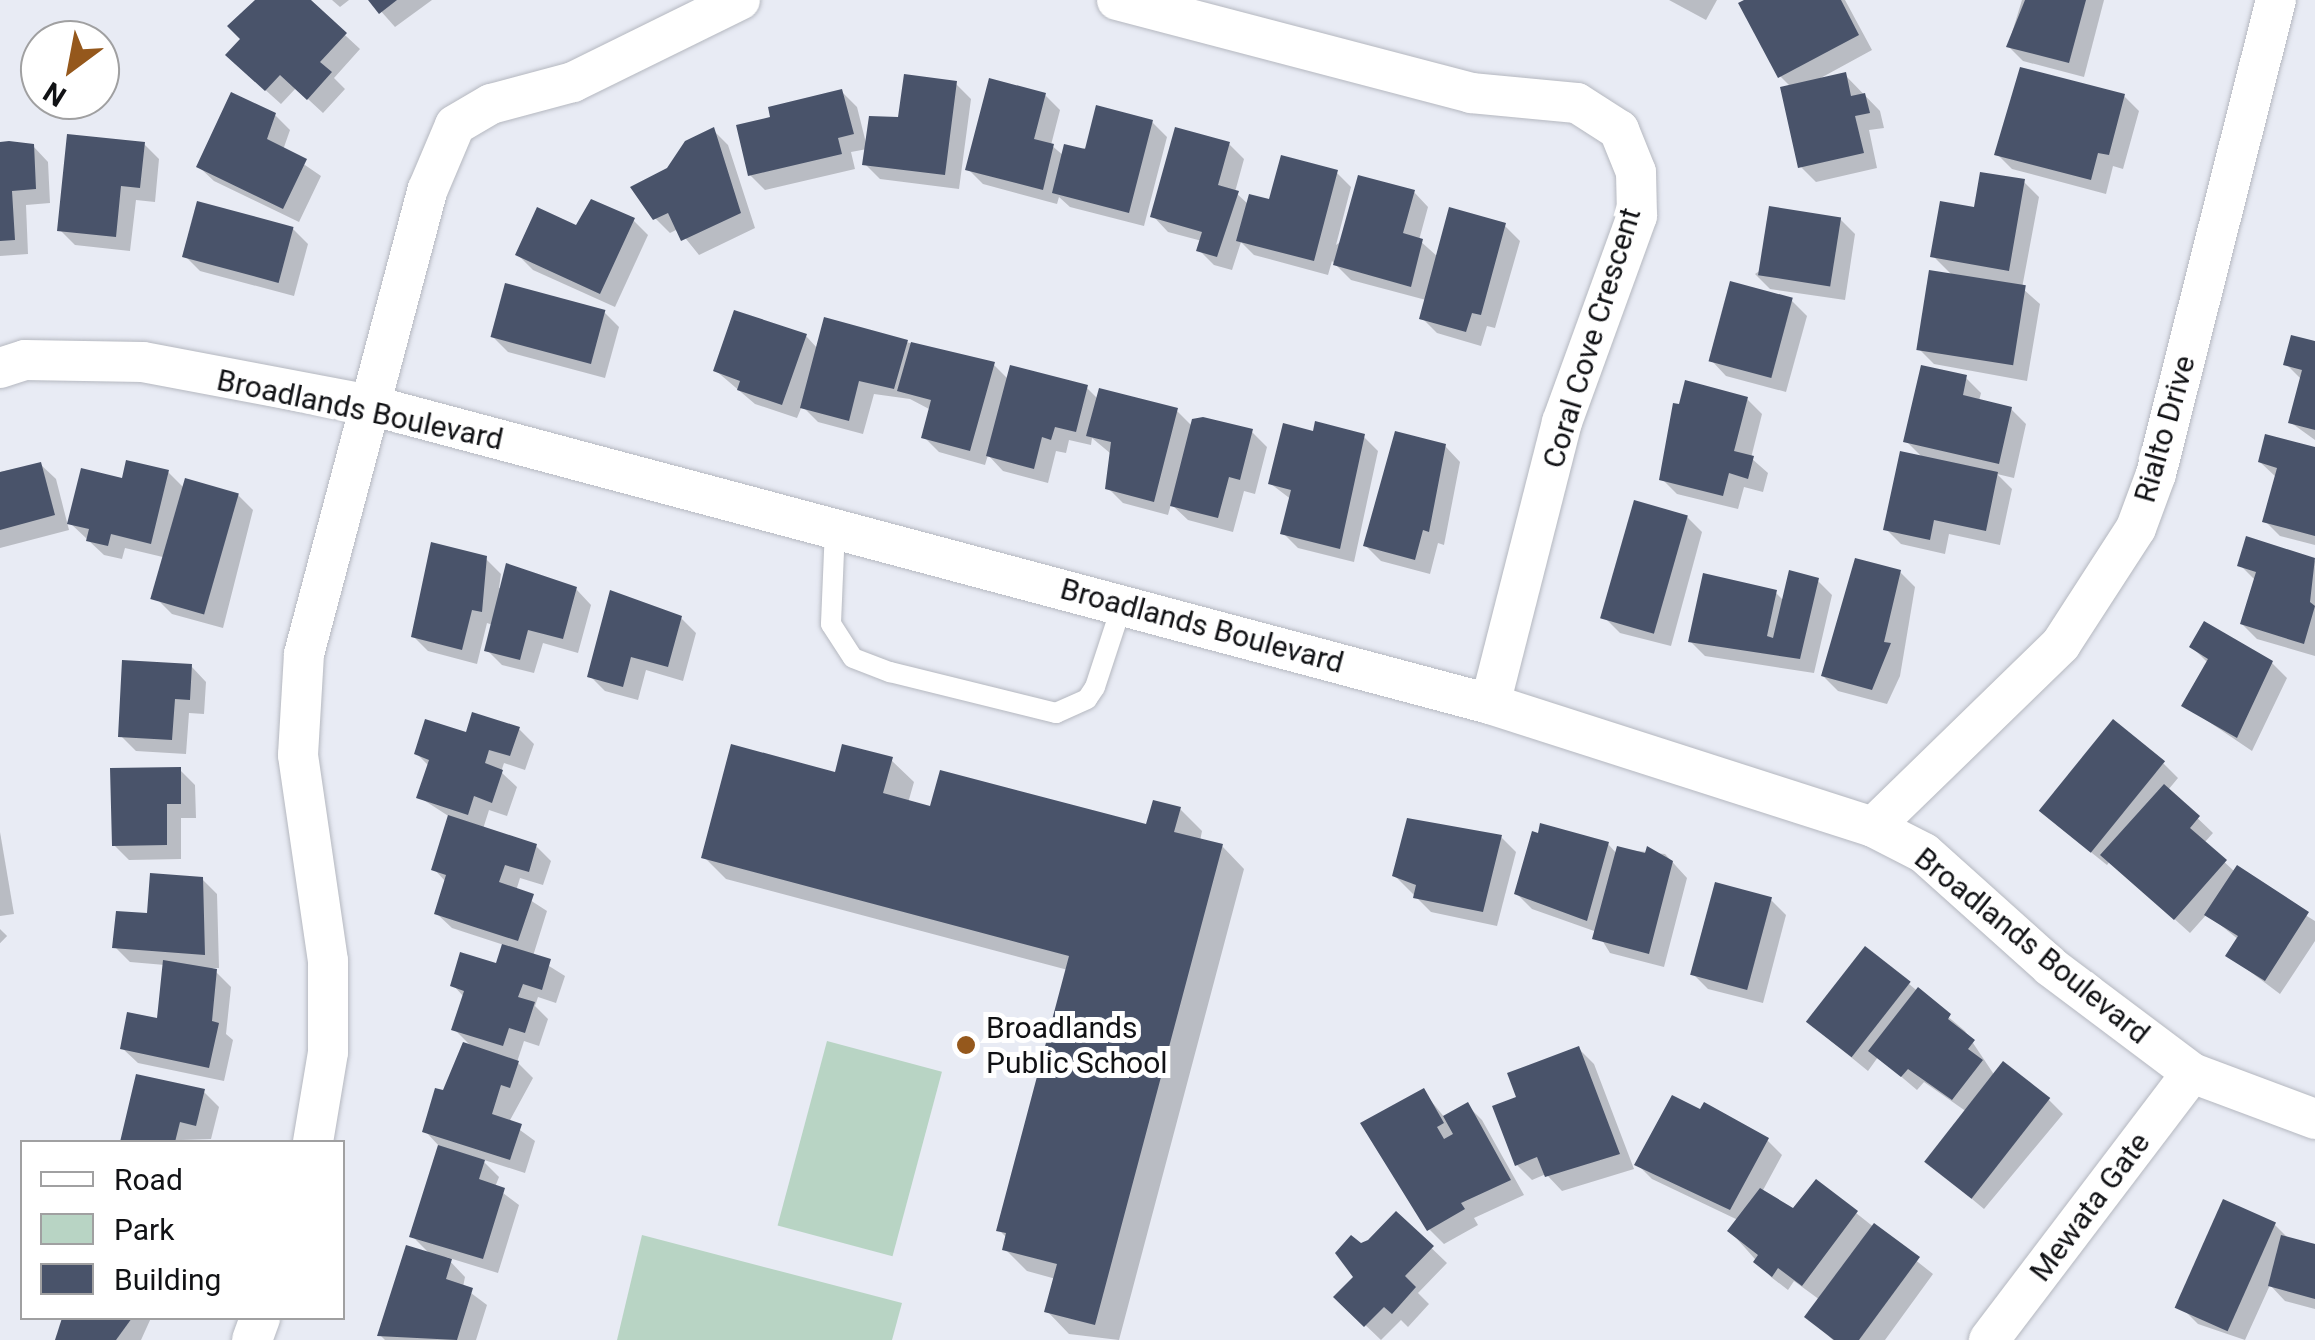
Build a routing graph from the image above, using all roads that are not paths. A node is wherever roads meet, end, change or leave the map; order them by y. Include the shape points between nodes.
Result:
1 (740, 0) edge
2 (1117, 0) edge
3 (2276, 0) edge
4 (0, 368) edge
5 (370, 405) junction
6 (836, 528) junction
7 (1122, 605) junction
8 (1490, 704) junction
9 (1873, 828) junction
10 (2192, 1073) junction
11 (2315, 1119) edge
12 (313, 1140) edge
13 (1989, 1340) edge

1 - 5 street via 573,82 491,104 456,125 428,190
2 - 8 street, Coral Cove Crescent via 1471,93 1577,103 1618,130 1636,172 1637,216 1568,405
3 - 9 street, Rialto Drive via 2156,474 2136,528 2060,644
4 - 5 street, Broadlands Boulevard via 25,360 129,361
5 - 6 street, Broadlands Boulevard
5 - 12 street via 304,654 299,696 298,755 328,961 328,1052
6 - 7 street, Broadlands Boulevard
6 - 7 lane via 830,624 854,658 890,672 1056,714 1087,700 1095,687
7 - 8 street, Broadlands Boulevard
8 - 9 street, Broadlands Boulevard
9 - 10 street, Broadlands Boulevard via 1924,853 2051,966
10 - 11 street, Broadlands Boulevard
10 - 13 street, Mewata Gate

